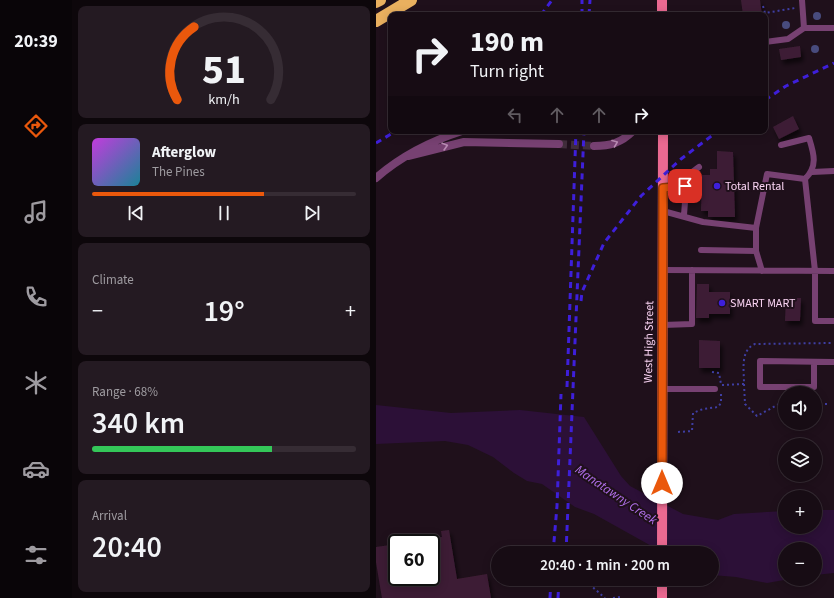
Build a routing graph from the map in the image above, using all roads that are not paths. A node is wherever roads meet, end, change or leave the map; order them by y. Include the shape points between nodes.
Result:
1 (380, 0) edge
2 (410, 0) edge
3 (662, 0) edge
4 (802, 0) edge
5 (376, 2) edge
6 (391, 12) edge
7 (662, 12) edge
8 (388, 14) edge
9 (376, 21) edge
10 (804, 28) junction
11 (834, 28) edge
12 (768, 42) edge
13 (453, 134) edge
14 (630, 134) edge
15 (663, 134) edge
16 (559, 144) tunnel mouth
17 (780, 145) dead end
18 (594, 146) tunnel mouth
19 (408, 156) junction
20 (699, 167) dead end
21 (834, 171) edge
22 (812, 172) junction
23 (376, 178) edge
24 (805, 179) junction
25 (685, 186) junction
26 (663, 188) junction
27 (663, 211) junction
28 (684, 216) junction
29 (756, 228) junction
30 (701, 250) dead end
31 (756, 251) junction
32 (663, 270) junction
33 (692, 270) junction
34 (762, 271) junction
35 (815, 271) junction
36 (834, 271) edge
37 (834, 321) edge
38 (663, 325) junction
39 (814, 362) junction
40 (834, 362) edge
41 (662, 388) junction
42 (715, 389) dead end
43 (662, 546) edge
44 (662, 586) edge
45 (662, 598) edge

1 - 5 highway
2 - 6 highway
3 - 7 main road
4 - 10 lane
8 - 9 highway
10 - 11 lane
10 - 12 lane via 788,39
13 - 19 street
18 -> 14 street via 612,145
15 - 26 main road, West High Street
19 -> 16 street via 464,142
17 - 22 lane via 809,138 814,154
19 - 23 street via 391,165
20 - 25 lane via 687,176
21 - 22 lane
22 - 24 lane
24 - 29 lane via 767,174
24 - 35 lane
25 - 26 lane
25 - 28 lane
26 - 27 main road, West High Street
27 - 28 lane
27 - 32 main road, West High Street
28 - 29 lane via 703,222
29 - 31 lane
30 - 31 lane
31 - 34 lane
32 - 33 lane
32 - 38 main road, West High Street
33 - 34 lane
33 - 38 lane via 692,324
34 - 35 lane
35 - 36 lane
35 - 37 lane via 814,321
38 - 41 main road, West High Street
39 - 39 lane via 760,361 760,387 814,387
39 - 40 lane
41 - 42 lane
41 - 43 main road, West High Street
44 - 45 main road

